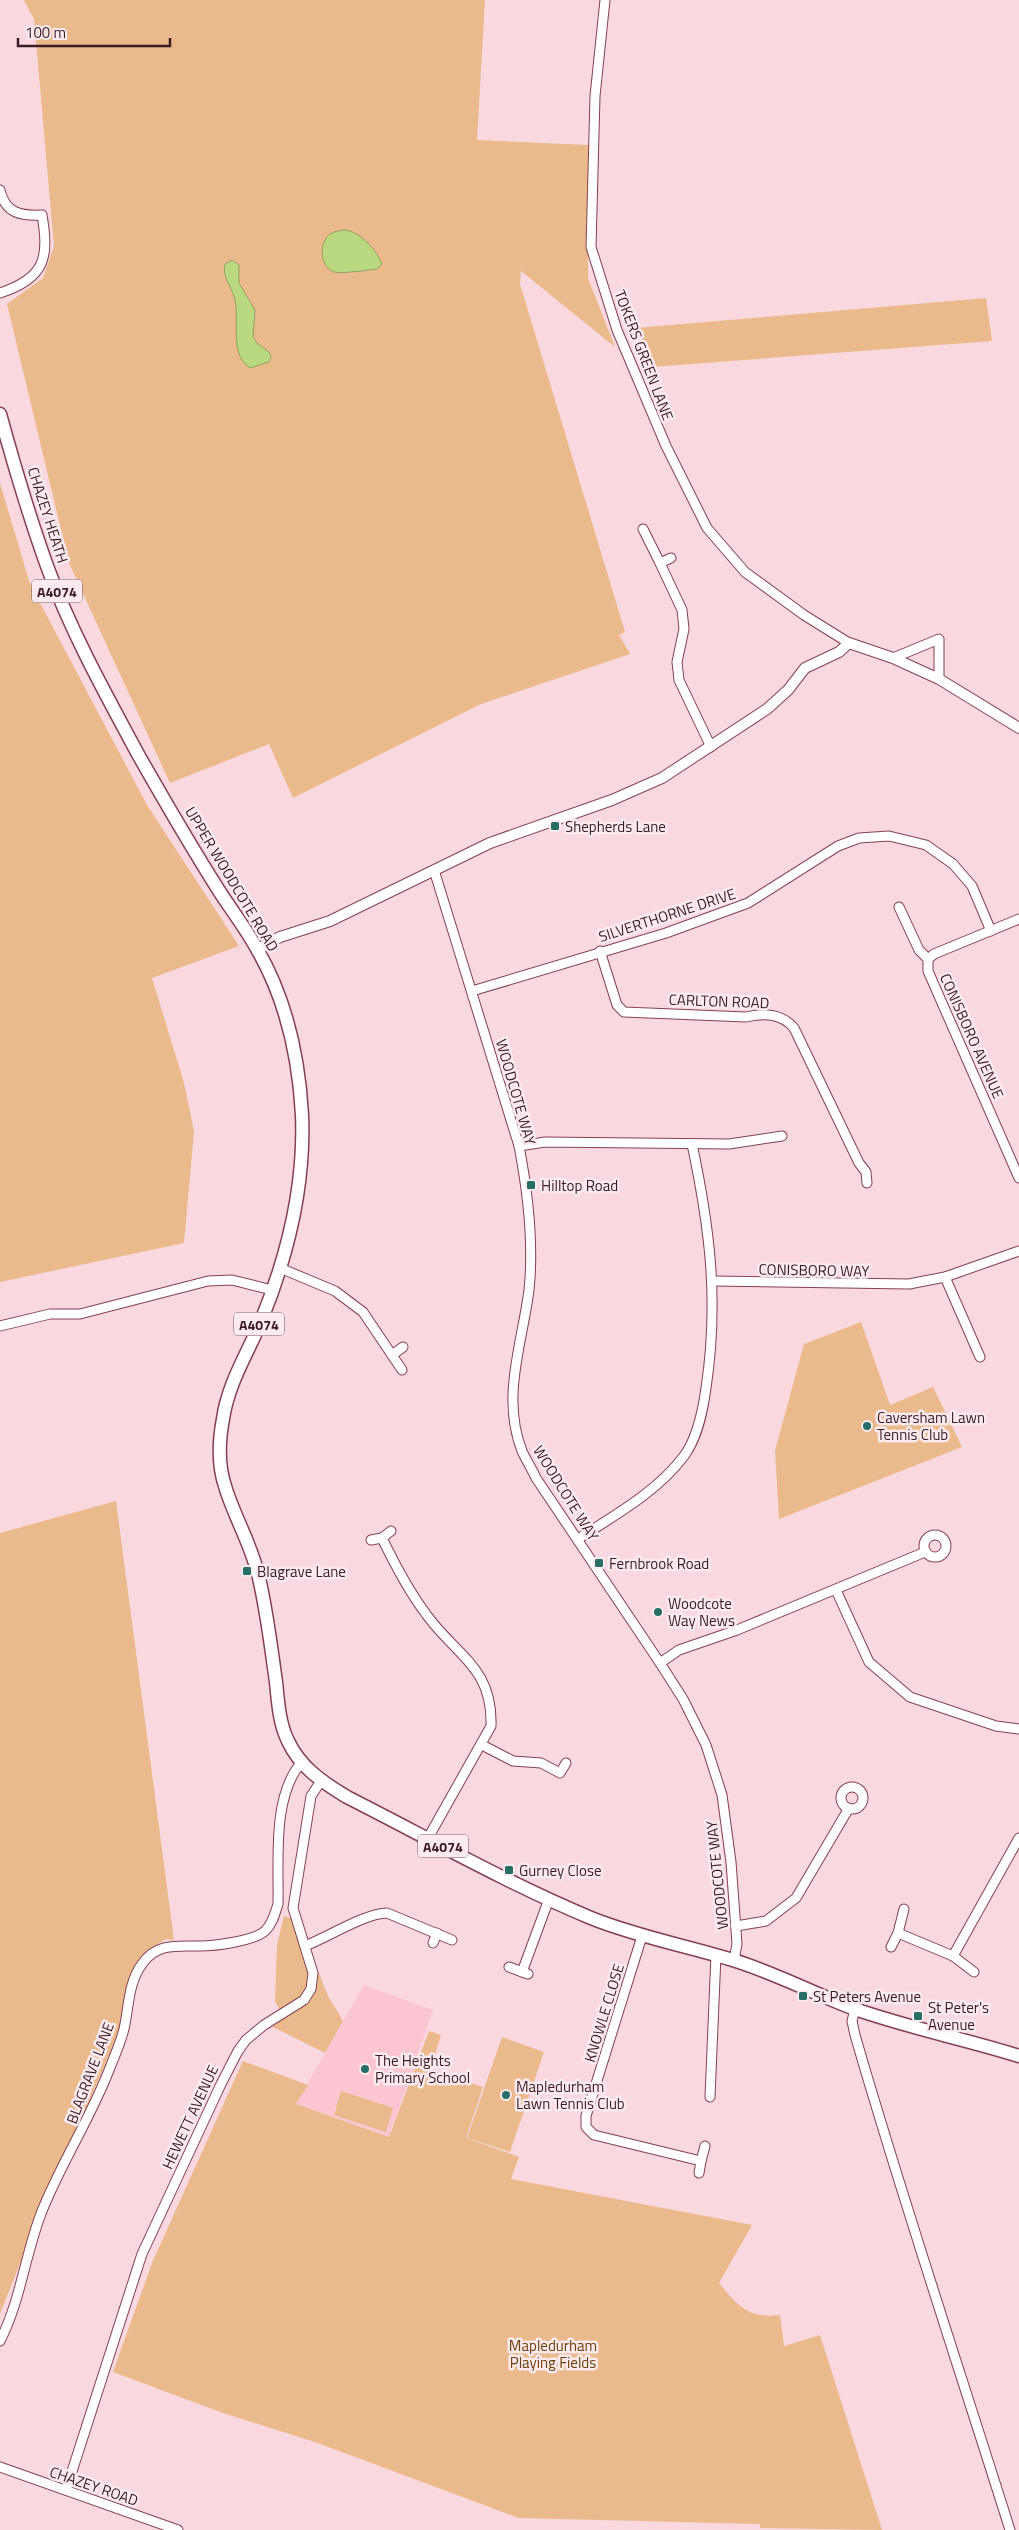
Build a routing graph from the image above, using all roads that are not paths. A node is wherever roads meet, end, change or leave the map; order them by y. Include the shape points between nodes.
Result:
1 (605, 0) edge
2 (0, 190) edge
3 (0, 293) edge
4 (0, 414) edge
5 (643, 529) dead end
6 (671, 558) dead end
7 (660, 563) junction
8 (848, 642) junction
9 (893, 658) junction
10 (939, 679) junction
11 (1019, 728) edge
12 (712, 747) junction
13 (140, 757) joint
14 (434, 870) junction
15 (899, 907) dead end
16 (1019, 919) edge
17 (991, 931) junction
18 (258, 949) junction
19 (600, 951) junction
20 (928, 959) junction
21 (472, 991) junction
22 (782, 1136) dead end
23 (692, 1144) junction
24 (519, 1146) junction
25 (1016, 1162) edge
26 (1019, 1178) edge
27 (867, 1183) dead end
28 (1019, 1251) edge
29 (280, 1268) junction
30 (945, 1277) junction
31 (713, 1281) junction
32 (272, 1290) junction
33 (0, 1326) edge
34 (403, 1347) dead end
35 (392, 1355) junction
36 (980, 1357) dead end
37 (402, 1370) dead end
38 (392, 1531) dead end
39 (382, 1538) junction
40 (578, 1539) junction
41 (371, 1540) dead end
42 (925, 1552) dead end
43 (836, 1590) junction
44 (660, 1663) junction
45 (1019, 1729) edge
46 (482, 1745) junction
47 (301, 1763) junction
48 (566, 1763) dead end
49 (560, 1772) junction
50 (321, 1781) junction
51 (556, 1781) dead end
52 (849, 1808) dead end
53 (428, 1838) junction
54 (1019, 1838) edge
55 (549, 1900) junction
56 (278, 1904) junction
57 (293, 1908) junction
58 (904, 1909) dead end
59 (736, 1926) junction
60 (437, 1933) junction
61 (898, 1933) junction
62 (642, 1936) junction
63 (452, 1940) dead end
64 (432, 1942) dead end
65 (305, 1946) junction
66 (891, 1947) dead end
67 (716, 1955) junction
68 (953, 1956) junction
69 (734, 1960) junction
70 (509, 1967) dead end
71 (974, 1972) dead end
72 (854, 2009) junction
73 (1019, 2056) edge
74 (710, 2097) dead end
75 (705, 2146) dead end
76 (701, 2160) junction
77 (699, 2173) dead end
78 (0, 2341) edge
79 (0, 2467) edge
80 (66, 2490) junction
81 (178, 2530) edge
82 (1010, 2530) edge

1 - 8 street, TOKERS GREEN LANE via 595,96 591,247 616,330 666,446 707,528 745,572
2 - 3 street via 14,213 23,216 42,214 46,241 38,269 26,281
4 - 13 main road, CHAZEY HEATH / A4074 via 48,568 73,627
5 - 7 street
6 - 7 street
7 - 12 street via 682,610 684,629 677,662 679,680
8 - 9 street
8 - 12 street via 839,652 805,668 767,709
9 - 10 street
9 - 10 street via 939,639
10 - 11 street
12 - 14 street via 654,782 490,843
13 - 18 main road, UPPER WOODCOTE ROAD / A4074 via 218,890
14 - 18 street via 330,921 280,937
14 - 21 street, WOODCOTE WAY
15 - 20 street, CONISBORO AVENUE via 919,950
16 - 17 street
17 - 19 street, SILVERTHORNE DRIVE via 972,886 953,864 926,846 888,836 859,838 838,846 748,903 666,933
17 - 20 street
18 - 29 main road, UPPER WOODCOTE ROAD / A4074 via 284,1011 296,1056 301,1099 300,1184 293,1225
19 - 21 street, SILVERTHORNE DRIVE
19 - 27 street, CARLTON ROAD via 617,1005 624,1012 746,1017 765,1013 788,1020 866,1172
20 - 25 street, CONISBORO AVENUE via 928,970
21 - 24 street, WOODCOTE WAY
22 - 23 street via 729,1144
23 - 24 street via 545,1142
23 - 31 street via 706,1213
24 - 40 street, WOODCOTE WAY via 527,1190 531,1250 529,1290 513,1379 513,1419 522,1452 536,1478
25 - 26 street, CONISBORO AVENUE
28 - 30 street, CONISBORO WAY
29 - 32 main road, UPPER WOODCOTE ROAD / A4074
29 - 35 street via 335,1291 363,1312
30 - 31 street, CONISBORO WAY via 899,1285
30 - 36 street
31 - 40 street via 712,1346 702,1417 685,1455 652,1490
32 - 33 street via 232,1280 208,1281 80,1314 50,1314
32 - 47 main road, UPPER WOODCOTE ROAD / A4074 via 228,1391 220,1456 224,1485 252,1549 259,1578 286,1737
34 - 35 street
35 - 37 street
38 - 39 street
39 - 41 street
39 - 46 street via 401,1576 427,1616 477,1670 486,1686 492,1707 491,1726
40 - 44 street, WOODCOTE WAY
42 - 43 street
43 - 44 street via 679,1650
43 - 45 street via 869,1662 910,1697 996,1726
44 - 59 street, WOODCOTE WAY via 706,1745 722,1795
46 - 49 street via 513,1761 541,1763
46 - 53 street
47 - 50 main road, UPPER WOODCOTE ROAD / A4074
47 - 56 street, BLAGRAVE LANE via 287,1785 279,1829
48 - 49 street
49 - 51 street
50 - 53 main road, UPPER WOODCOTE ROAD / A4074
50 - 57 street, HEWETT AVENUE via 311,1796
52 - 59 street via 796,1898 766,1921
53 - 55 main road, UPPER WOODCOTE ROAD / A4074
54 - 68 street
55 - 62 main road, UPPER WOODCOTE ROAD / A4074
55 - 70 street via 525,1973
56 - 57 street
56 - 78 street, BLAGRAVE LANE via 270,1925 262,1933 243,1940 160,1948 140,1966 130,1990 124,2030 111,2066 84,2129 42,2210 15,2306
57 - 65 street, HEWETT AVENUE
58 - 61 street
59 - 69 street, WOODCOTE WAY
60 - 63 street
60 - 64 street
60 - 65 street via 387,1913 377,1913
61 - 66 street
61 - 68 street
62 - 67 main road, UPPER WOODCOTE ROAD / A4074
62 - 76 street, KNOWLE CLOSE via 586,2116 586,2127 594,2135
65 - 80 street, HEWETT AVENUE via 313,1973 309,1995 256,2030 238,2050 142,2254
67 - 69 main road, UPPER WOODCOTE ROAD / A4074
67 - 74 street
68 - 71 street
69 - 72 main road, A4074 via 775,1974
72 - 73 main road, A4074
72 - 82 street via 854,2035 887,2146
75 - 76 street
76 - 77 street
79 - 80 street, CHAZEY ROAD
80 - 81 street, CHAZEY ROAD

